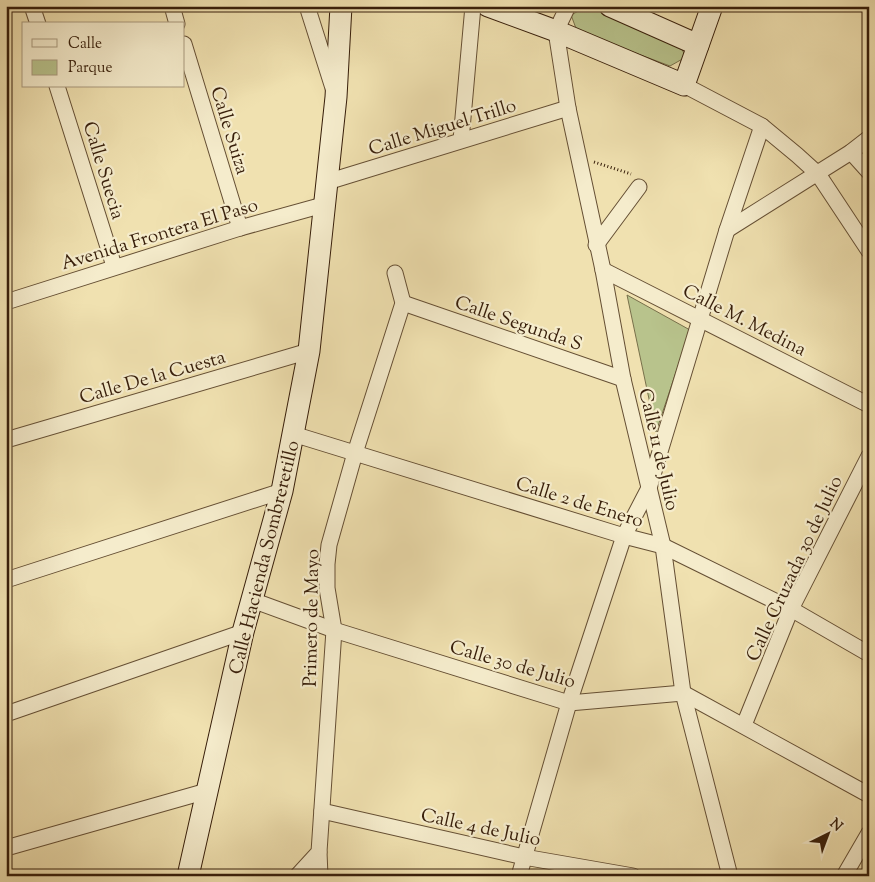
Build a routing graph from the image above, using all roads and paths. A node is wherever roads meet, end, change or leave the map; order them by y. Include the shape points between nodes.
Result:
1 (32, 6) edge
2 (172, 6) edge
3 (307, 6) edge
4 (341, 6) edge
5 (474, 6) edge
6 (488, 6) edge
7 (568, 6) edge
8 (610, 6) edge
9 (712, 6) edge
10 (37, 22) edge
11 (176, 22) edge
12 (556, 31) junction
13 (698, 45) junction
14 (185, 47) edge
15 (684, 85) junction
16 (58, 88) edge
17 (336, 97) junction
18 (568, 108) junction
19 (762, 126) junction
20 (869, 138) edge
21 (461, 140) junction
22 (851, 152) junction
23 (578, 156) junction
24 (869, 172) edge
25 (818, 174) junction
26 (327, 182) junction
27 (639, 187) joint
28 (324, 205) junction
29 (240, 228) junction
30 (727, 230) junction
31 (596, 244) junction
32 (869, 251) edge
33 (114, 266) junction
34 (603, 270) junction
35 (395, 273) dead end
36 (6, 302) edge
37 (403, 303) junction
38 (700, 318) junction
39 (309, 351) junction
40 (623, 379) junction
41 (869, 405) edge
42 (293, 434) junction
43 (6, 440) edge
44 (355, 453) junction
45 (869, 456) edge
46 (865, 473) edge
47 (649, 488) junction
48 (282, 491) junction
49 (624, 536) junction
50 (663, 546) junction
51 (6, 580) edge
52 (252, 600) junction
53 (791, 609) junction
54 (334, 630) junction
55 (243, 632) junction
56 (869, 654) edge
57 (683, 693) junction
58 (569, 703) junction
59 (6, 714) edge
60 (744, 725) junction
61 (207, 791) junction
62 (869, 795) edge
63 (322, 811) junction
64 (869, 833) edge
65 (6, 848) edge
66 (319, 852) junction
67 (524, 857) junction
68 (188, 876) edge
69 (297, 876) edge
70 (320, 876) edge
71 (519, 876) edge
72 (633, 876) edge
73 (730, 876) edge
74 (844, 876) edge

1 - 10 street
2 - 11 street
3 - 17 street
4 - 17 street, Calle Hacienda Sombreretillo
5 - 21 street
6 - 12 street
7 - 12 street
8 - 13 street
9 - 13 street
12 - 15 street
12 - 18 street, Calle 11 de Julio
13 - 15 street
14 - 29 street, Calle Suiza
15 - 19 street
16 - 33 street, Calle Suecia
17 - 26 street, Calle Hacienda Sombreretillo
18 - 21 street, Calle Miguel Trillo
18 - 23 street, Calle 11 de Julio
19 - 25 street
19 - 30 street
20 - 22 street
21 - 26 street, Calle Miguel Trillo
22 - 24 street
22 - 25 street
23 - 27 path via 634,175 640,181
23 - 31 street, Calle 11 de Julio
25 - 30 street
25 - 32 street
26 - 28 street, Calle Hacienda Sombreretillo
27 - 31 street
28 - 29 street, Avenida Frontera El Paso
28 - 39 street, Calle Hacienda Sombreretillo
29 - 33 street, Avenida Frontera El Paso
30 - 38 street
31 - 34 street, Calle 11 de Julio
33 - 36 street, Avenida Frontera El Paso
34 - 38 street, Calle M. Medina
34 - 40 street, Calle 11 de Julio
35 - 37 street
37 - 40 street, Calle Segunda S
37 - 44 street, Primero de Mayo
38 - 41 street, Calle M. Medina
38 - 47 street
39 - 42 street, Calle Hacienda Sombreretillo
39 - 43 street, Calle De la Cuesta
40 - 47 street, Calle 11 de Julio
42 - 44 street, Calle 2 de Enero
42 - 48 street, Calle Hacienda Sombreretillo
44 - 49 street, Calle 2 de Enero
44 - 54 street, Primero de Mayo via 329,545 327,588
45 - 46 street, Calle Cruzada 30 de Julio
46 - 53 street, Calle Cruzada 30 de Julio
47 - 49 street
47 - 50 street, Calle 11 de Julio
48 - 51 street
48 - 52 street, Calle Hacienda Sombreretillo
49 - 50 street, Calle 2 de Enero
49 - 58 street
50 - 53 street, Calle 2 de Enero
50 - 57 street, Calle 11 de Julio
52 - 54 street, Calle 30 de Julio
52 - 55 street, Calle Hacienda Sombreretillo
53 - 56 street, Calle 2 de Enero
53 - 60 street, Calle Cruzada 30 de Julio
54 - 58 street, Calle 30 de Julio
54 - 63 street, Primero de Mayo
55 - 59 street
55 - 61 street, Calle Hacienda Sombreretillo
57 - 58 street, Calle 30 de Julio
57 - 60 street
57 - 73 street, Calle 11 de Julio
58 - 67 street
60 - 62 street
61 - 65 street
61 - 68 street, Calle Hacienda Sombreretillo
63 - 66 street, Primero de Mayo
63 - 67 street, Calle 4 de Julio
64 - 74 street
66 - 69 street
66 - 70 street, Primero de Mayo
67 - 71 street
67 - 72 street, Calle 4 de Julio

